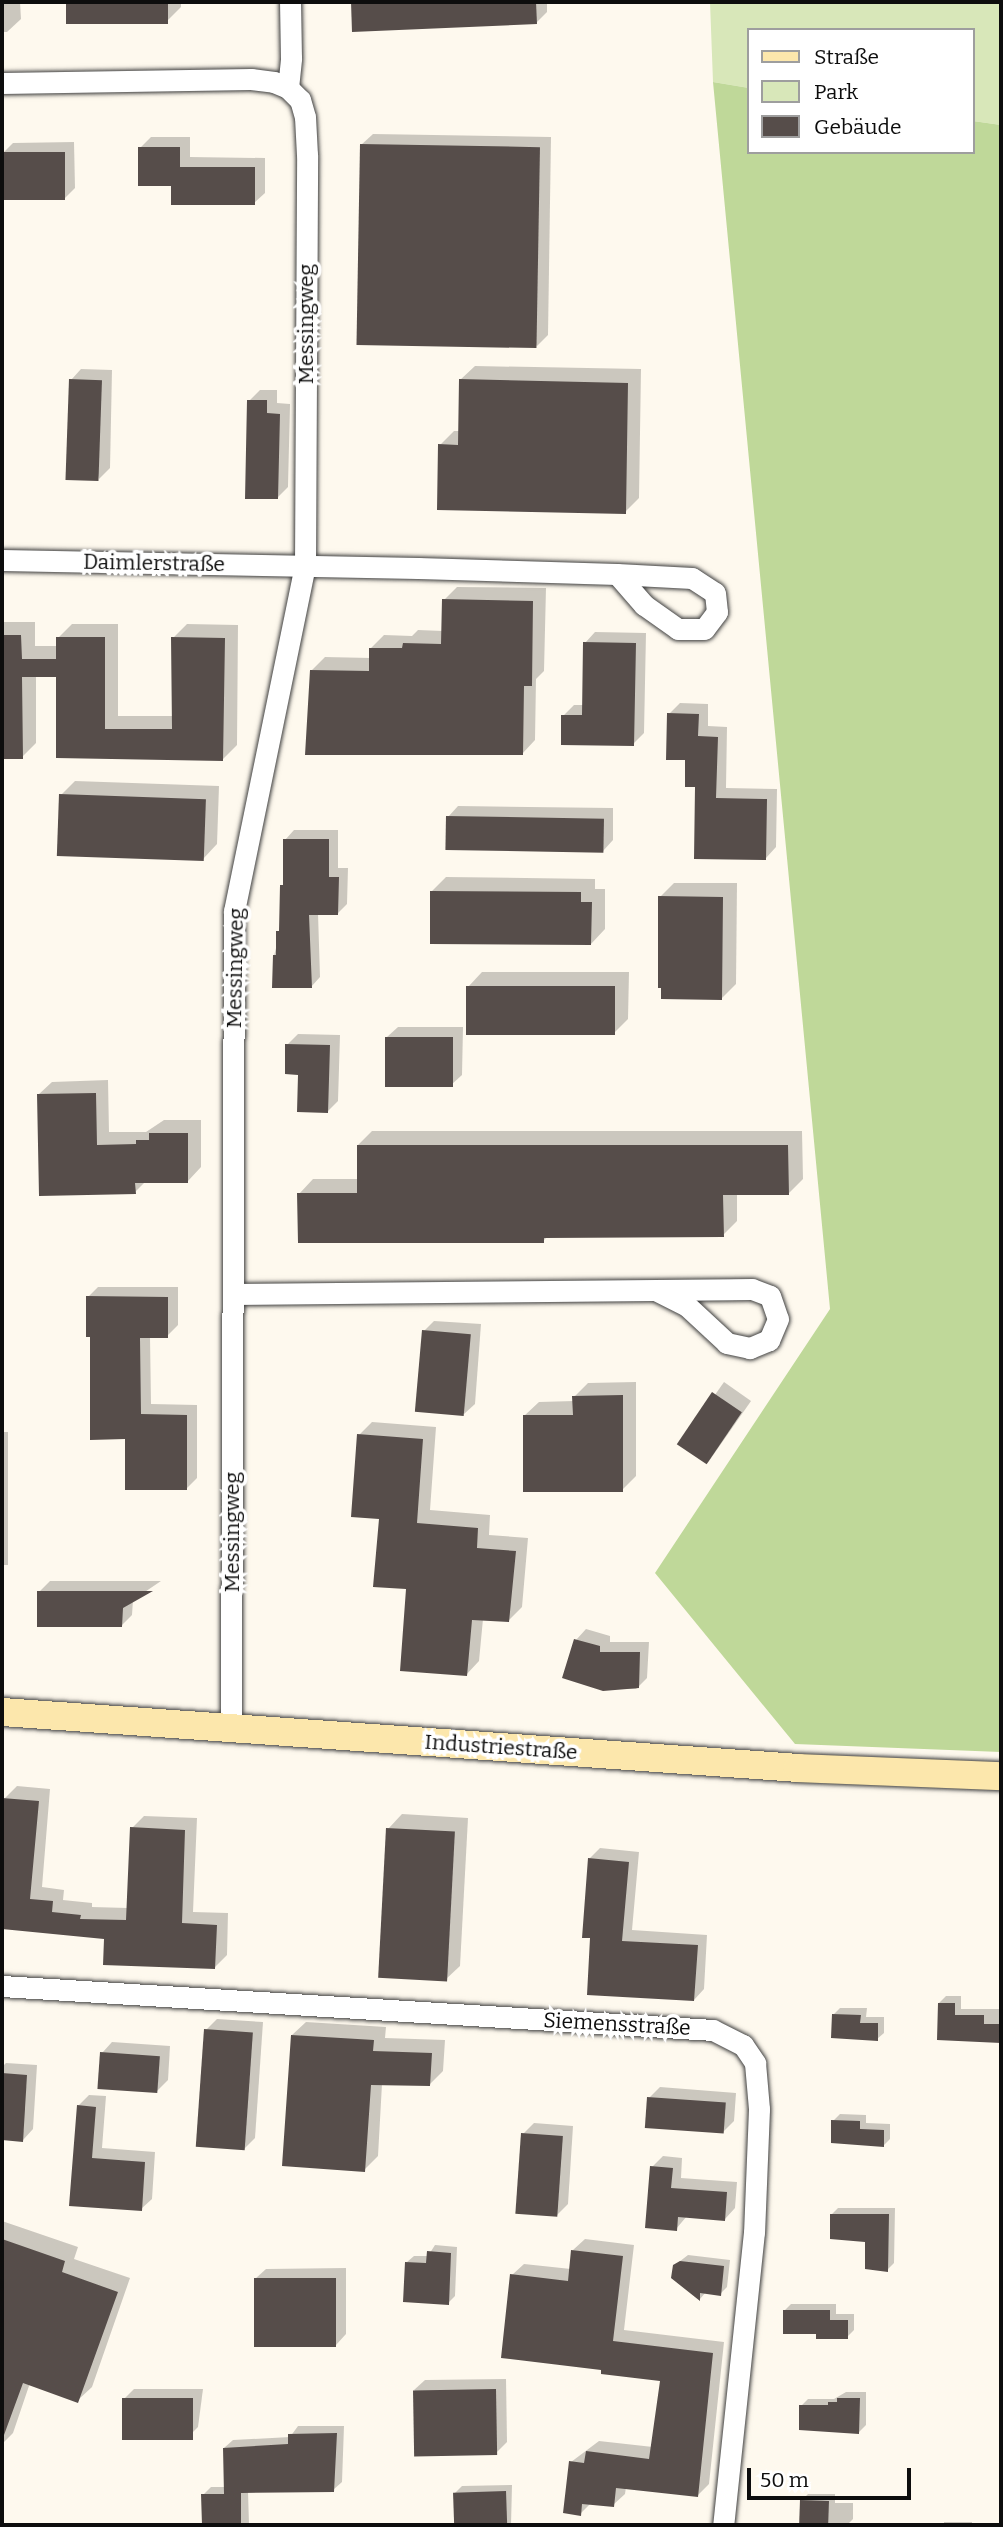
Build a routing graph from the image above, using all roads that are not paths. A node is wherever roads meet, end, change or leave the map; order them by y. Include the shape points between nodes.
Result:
1 (290, 2) edge
2 (2, 83) edge
3 (288, 88) junction
4 (2, 560) edge
5 (305, 566) junction
6 (617, 574) dead end
7 (657, 1291) junction
8 (233, 1294) junction
9 (2, 1712) edge
10 (231, 1727) junction
11 (1001, 1776) edge
12 (2, 1986) edge
13 (723, 2525) edge

1 - 3 street
2 - 3 street via 251,79
3 - 5 street, Messingweg via 300,100 305,117 307,155
4 - 5 street, Daimlerstraße
5 - 6 street
5 - 8 street, Messingweg via 234,911
7 - 7 street via 752,1289 770,1296 778,1319 769,1339 750,1348 727,1343 687,1306
7 - 8 street
8 - 10 street, Messingweg
9 - 10 street, Industriestraße
10 - 11 street, Industriestraße via 811,1768
12 - 13 street, Siemensstraße via 713,2030 744,2045 755,2063 759,2109

